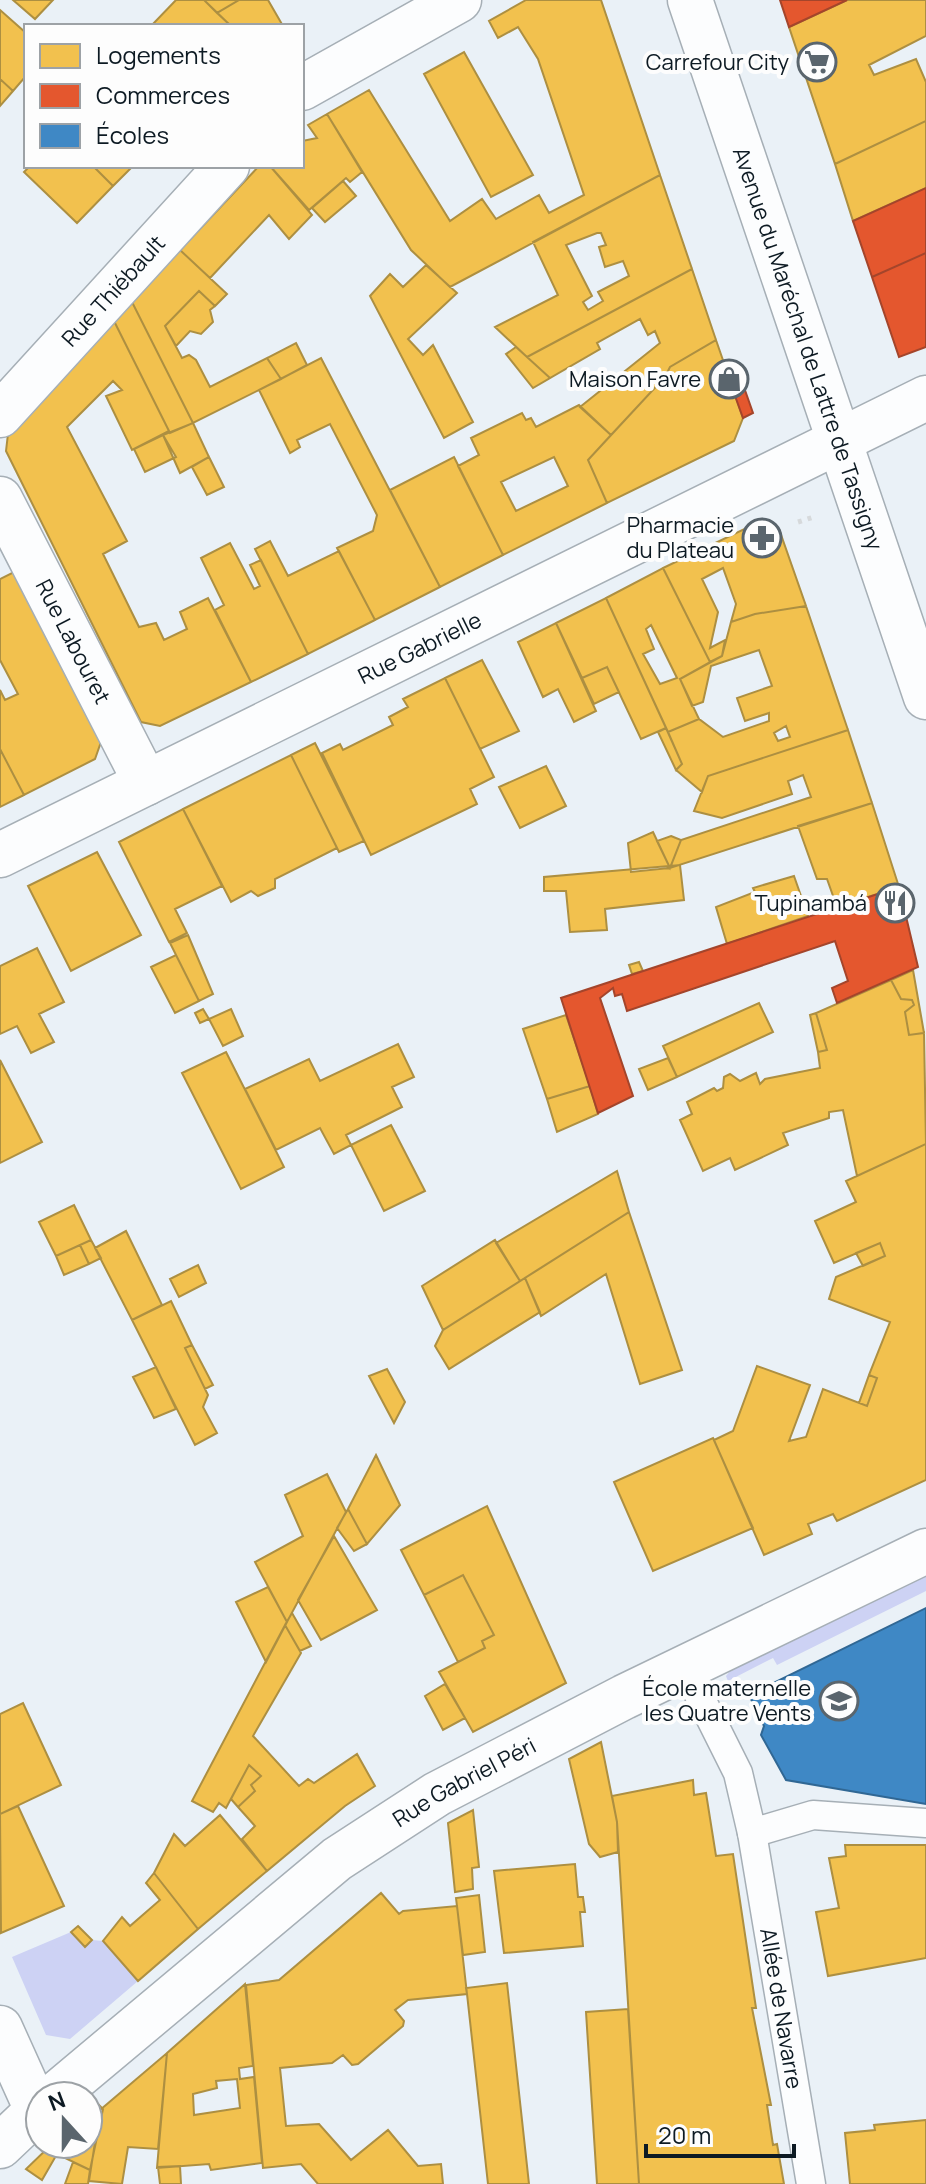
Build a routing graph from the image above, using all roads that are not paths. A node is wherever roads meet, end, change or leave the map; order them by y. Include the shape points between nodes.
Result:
1 (459, 0) edge
2 (690, 0) edge
3 (304, 87) edge
4 (225, 168) edge
5 (926, 398) edge
6 (0, 415) edge
7 (838, 439) junction
8 (0, 499) edge
9 (926, 697) edge
10 (146, 783) junction
11 (0, 855) edge
12 (926, 1551) edge
13 (685, 1667) junction
14 (926, 1823) edge
15 (752, 1833) junction
16 (0, 2028) edge
17 (30, 2080) edge
18 (74, 2080) edge
19 (24, 2124) edge
20 (0, 2146) edge
21 (811, 2184) edge

1 - 3 street
2 - 7 street, Avenue du Maréchal de Lattre de Tassigny
4 - 6 street, Rue Thiébault
5 - 7 street, Rue Gabrielle
7 - 9 street, Avenue du Maréchal de Lattre de Tassigny
7 - 10 street, Rue Gabrielle
8 - 10 street, Rue Labouret
10 - 11 street, Rue Gabrielle
12 - 13 street, Rue Gabriel Péri
13 - 15 lane, Allée de Navarre via 738,1773
13 - 18 street, Rue Gabriel Péri via 437,1794 337,1859
14 - 15 lane via 813,1815
15 - 21 lane, Allée de Navarre
16 - 17 street
19 - 20 street, Rue Gabriel Péri

